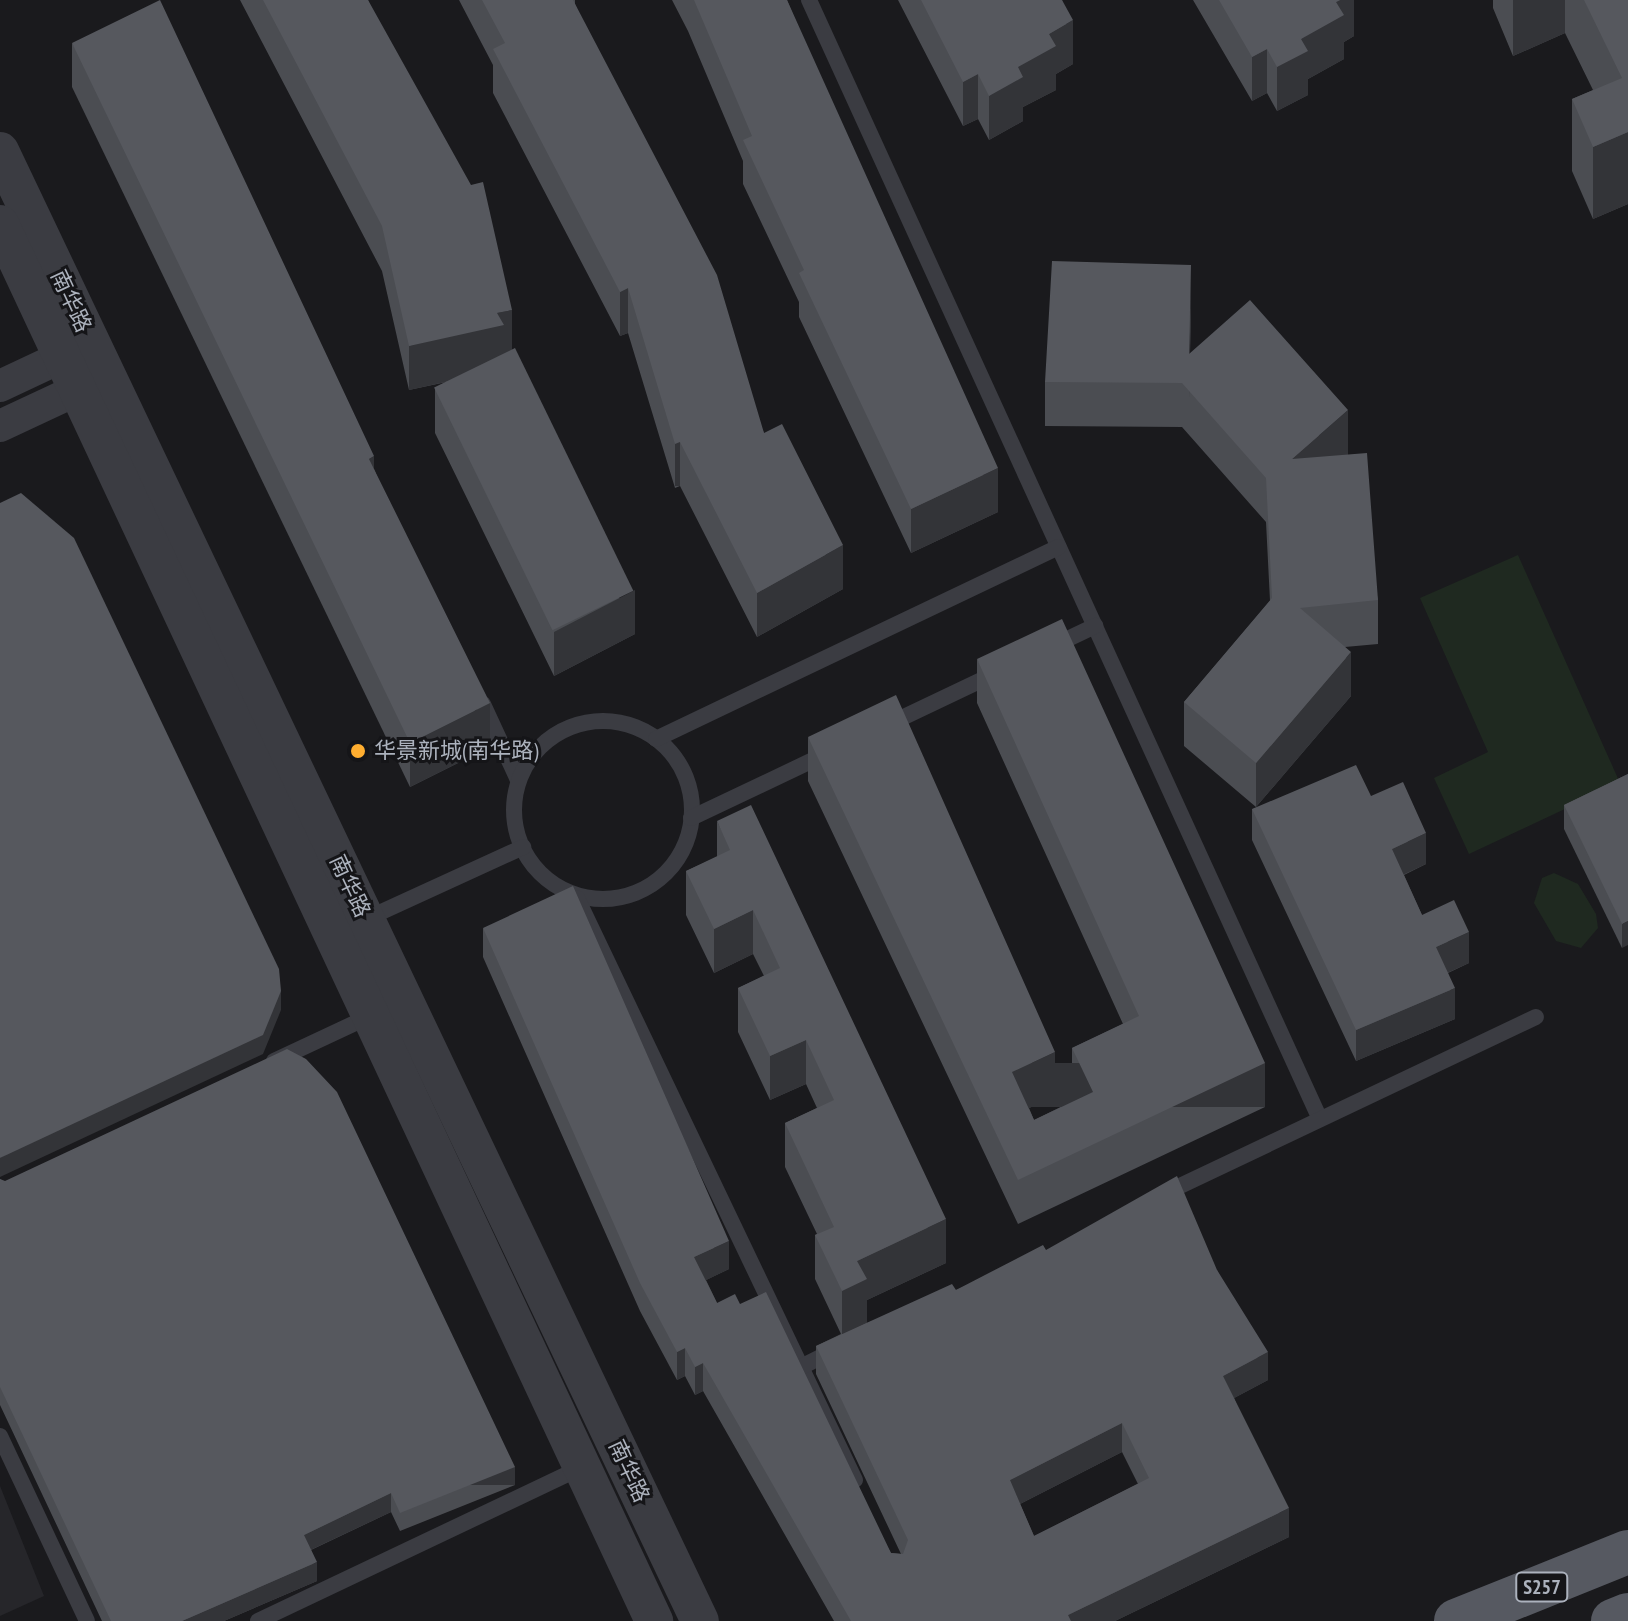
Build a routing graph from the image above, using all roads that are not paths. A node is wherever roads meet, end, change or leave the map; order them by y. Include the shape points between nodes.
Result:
1 (809, 0) edge
2 (0, 151) edge
3 (0, 224) edge
4 (85, 366) junction
5 (0, 386) edge
6 (0, 426) edge
7 (1059, 547) junction
8 (1095, 626) junction
9 (1037, 653) edge
10 (1009, 667) edge
11 (471, 679) edge
12 (656, 739) junction
13 (518, 780) junction
14 (691, 818) junction
15 (523, 847) junction
16 (575, 893) junction
17 (366, 919) junction
18 (374, 1014) junction
19 (1536, 1017) dead end
20 (255, 1069) edge
21 (1320, 1119) junction
22 (1148, 1201) edge
23 (846, 1345) edge
24 (803, 1366) junction
25 (0, 1436) edge
26 (584, 1466) junction
27 (867, 1504) edge
28 (1628, 1552) edge
29 (1628, 1615) edge
30 (87, 1621) edge
31 (258, 1621) edge
32 (654, 1621) edge
33 (700, 1621) edge
34 (1456, 1621) edge
35 (1613, 1621) edge

1 - 7 lane
2 - 4 street, 南华路
3 - 4 street, 南华路
4 - 5 street
4 - 6 street
4 - 17 street, 南华路
4 - 18 street, 南华路
7 - 8 lane
7 - 12 lane
8 - 9 lane
8 - 21 lane
10 - 14 lane
11 - 13 lane
12 - 13 lane via 625,723 580,724 539,745
12 - 14 lane via 686,781
13 - 15 lane via 516,825
14 - 16 lane via 673,864 647,889 612,901
15 - 16 lane via 536,866
15 - 17 lane
16 - 24 lane
17 - 33 street, 南华路
18 - 20 lane
18 - 26 street, 南华路
19 - 21 lane
21 - 22 lane
23 - 24 lane
24 - 27 lane
25 - 30 lane
26 - 31 lane
26 - 32 street, 南华路
28 - 34 main road, S257
29 - 35 main road

